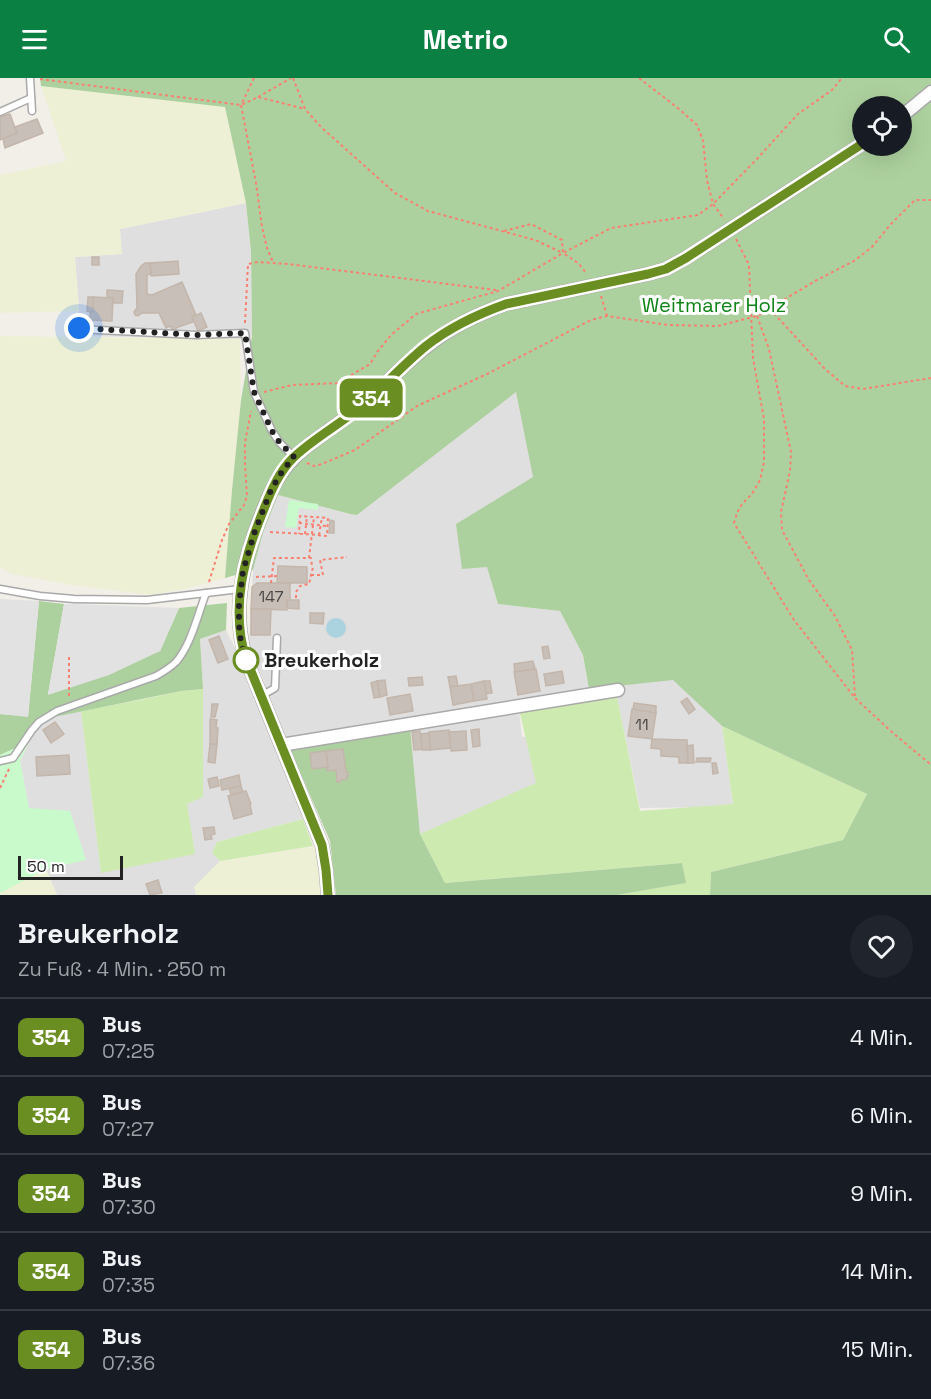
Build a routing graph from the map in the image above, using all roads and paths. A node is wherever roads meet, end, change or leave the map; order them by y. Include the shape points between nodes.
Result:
1 (32, 78) edge
2 (254, 78) edge
3 (292, 78) edge
4 (639, 78) edge
5 (842, 78) edge
6 (931, 92) edge
7 (258, 97) junction
8 (31, 98) junction
9 (241, 105) junction
10 (912, 108) edge
11 (305, 109) junction
12 (32, 111) dead end
13 (0, 112) edge
14 (852, 150) edge
15 (931, 200) edge
16 (713, 204) junction
17 (731, 229) junction
18 (501, 231) junction
19 (563, 253) junction
20 (273, 262) junction
21 (597, 286) junction
22 (498, 291) junction
23 (506, 304) junction
24 (770, 309) junction
25 (607, 316) junction
26 (757, 316) junction
27 (750, 317) junction
28 (79, 328) dead end
29 (245, 333) junction
30 (931, 378) edge
31 (254, 392) junction
32 (294, 457) junction
33 (307, 516) junction
34 (314, 517) junction
35 (322, 518) junction
36 (299, 523) junction
37 (306, 524) junction
38 (314, 525) junction
39 (321, 525) junction
40 (327, 526) junction
41 (267, 531) dead end
42 (298, 534) junction
43 (305, 534) junction
44 (312, 535) junction
45 (320, 535) junction
46 (347, 557) dead end
47 (309, 558) junction
48 (277, 576) dead end
49 (311, 576) junction
50 (272, 577) junction
51 (271, 583) dead end
52 (0, 589) edge
53 (240, 589) junction
54 (290, 592) dead end
55 (296, 592) junction
56 (206, 593) junction
57 (296, 598) dead end
58 (277, 638) dead end
59 (69, 657) dead end
60 (618, 690) dead end
61 (261, 696) junction
62 (855, 698) junction
63 (69, 706) junction
64 (281, 744) junction
65 (13, 758) junction
66 (0, 761) edge
67 (931, 763) edge
68 (0, 788) edge
69 (328, 895) edge

1 - 8 lane
1 - 9 path
2 - 9 path
3 - 7 path
3 - 11 path
4 - 16 path via 696,125 703,141
5 - 16 path via 798,114
6 - 10 street
7 - 9 path
7 - 11 path
8 - 12 lane
8 - 13 lane
9 - 20 path via 262,227
11 - 18 path via 395,193 428,211
14 - 17 street
15 - 24 path via 915,200 854,261
16 - 17 path
16 - 19 path via 698,215 611,228
17 - 21 street via 666,269
17 - 27 path via 749,265
18 - 19 path
18 - 19 path via 531,224 562,240
19 - 21 path via 578,263
19 - 22 path
20 - 22 path
20 - 29 path via 248,264
21 - 23 street
21 - 25 path
22 - 23 path
22 - 31 path via 416,314 391,335 370,364 338,383
23 - 32 street via 465,322 427,346 353,413
24 - 26 path
24 - 30 path via 845,386 862,389
25 - 27 path via 668,325 718,326
25 - 32 path via 591,320 489,374 417,406 340,458 314,466
26 - 27 path
26 - 62 path via 769,349 791,452 781,512 782,530 852,650
27 - 62 path via 764,419 764,462 760,480 734,523 794,620
28 - 29 lane via 185,335
29 - 31 lane
31 - 32 lane via 272,431
31 - 56 path via 246,443 247,496 222,540
32 - 53 street via 271,490 248,552
33 - 34 path
33 - 36 path via 300,516
33 - 37 path
34 - 35 path
34 - 38 path
35 - 39 path
35 - 40 path via 328,518
36 - 37 path
36 - 42 path
37 - 38 path
37 - 43 path
38 - 39 path
38 - 44 path
39 - 40 path
39 - 45 path
40 - 45 path via 327,536
41 - 42 path
42 - 43 path
43 - 44 path
44 - 45 path
44 - 47 path
46 - 49 path via 320,561 323,575
47 - 49 path via 313,566
47 - 50 path via 274,558
48 - 50 path
49 - 55 path via 309,584 300,586
50 - 51 path
52 - 56 lane via 74,599 147,600
53 - 56 lane
53 - 61 street via 241,643
54 - 55 path
55 - 57 path
56 - 63 lane via 188,643 168,669
58 - 61 lane via 275,688
59 - 63 path
60 - 64 street
61 - 64 street
62 - 67 path
63 - 65 lane via 39,722
64 - 69 street via 322,845
65 - 66 lane
65 - 68 path

